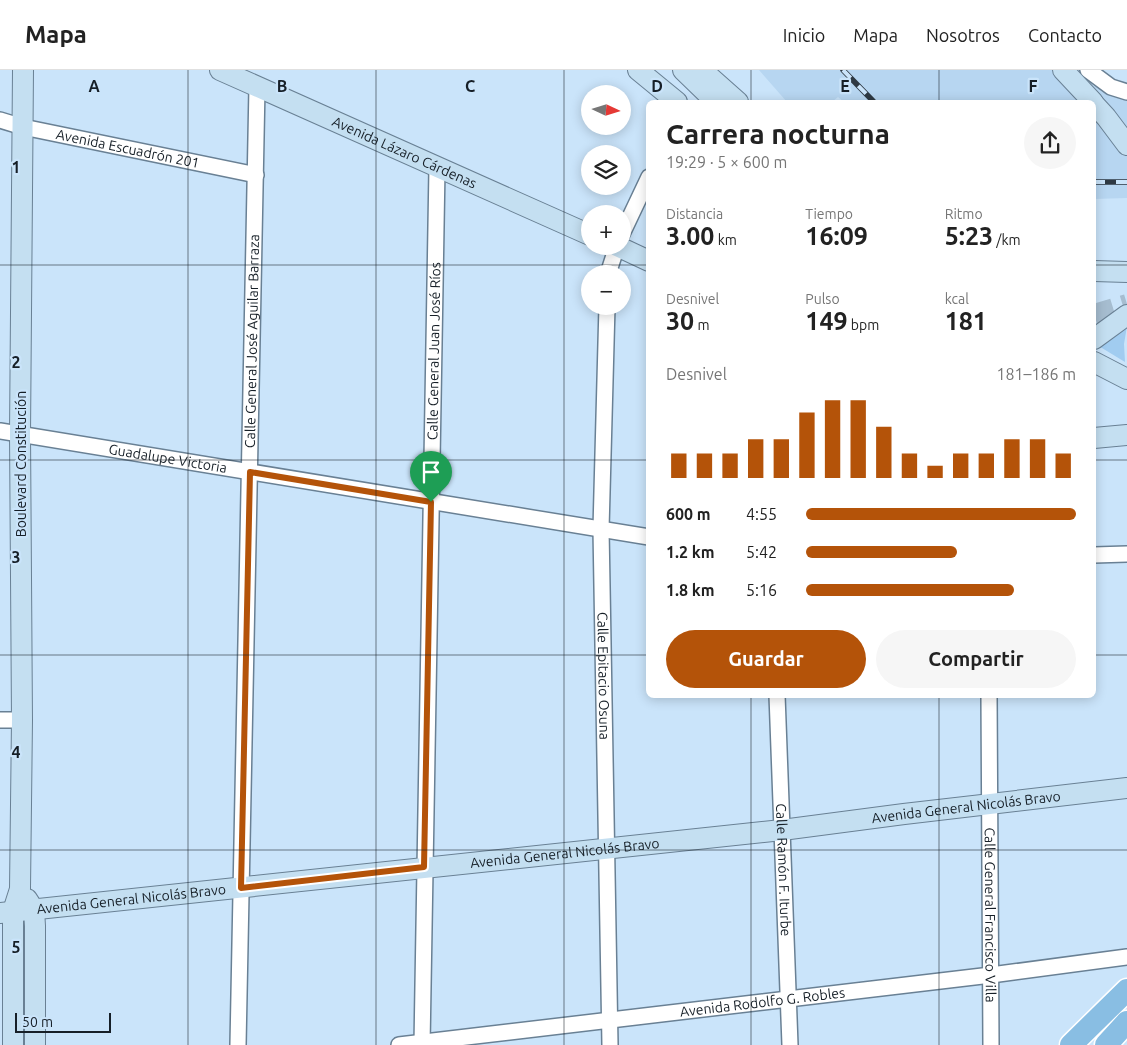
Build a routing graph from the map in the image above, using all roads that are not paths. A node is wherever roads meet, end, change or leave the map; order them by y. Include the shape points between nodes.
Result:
1 (23, 70) edge
2 (638, 70) edge
3 (684, 70) edge
4 (702, 70) edge
5 (1063, 70) edge
6 (1088, 70) edge
7 (231, 73) edge
8 (257, 87) junction
9 (1127, 92) edge
10 (675, 100) edge
11 (714, 100) edge
12 (736, 100) edge
13 (1090, 100) edge
14 (1096, 106) edge
15 (0, 120) edge
16 (23, 127) junction
17 (1127, 145) edge
18 (437, 168) junction
19 (256, 175) junction
20 (646, 183) edge
21 (631, 215) edge
22 (581, 231) edge
23 (631, 253) edge
24 (646, 260) edge
25 (1096, 271) edge
26 (1127, 272) edge
27 (607, 315) edge
28 (1127, 315) edge
29 (1096, 338) edge
30 (1096, 363) edge
31 (1127, 379) edge
32 (0, 431) edge
33 (20, 434) junction
34 (1127, 435) edge
35 (1096, 438) edge
36 (250, 472) junction
37 (431, 502) junction
38 (601, 529) junction
39 (646, 536) edge
40 (1127, 554) edge
41 (1096, 555) edge
42 (777, 698) edge
43 (989, 698) edge
44 (0, 720) edge
45 (22, 720) junction
46 (1127, 788) edge
47 (990, 804) junction
48 (782, 830) junction
49 (606, 850) junction
50 (424, 867) junction
51 (241, 888) junction
52 (20, 889) junction
53 (34, 910) junction
54 (6, 912) edge
55 (1127, 957) edge
56 (991, 975) junction
57 (1127, 990) edge
58 (788, 999) junction
59 (610, 1020) junction
60 (1127, 1022) edge
61 (422, 1044) edge
62 (13, 1045) edge
63 (35, 1045) edge
64 (238, 1045) edge
65 (399, 1045) edge
66 (610, 1045) edge
67 (790, 1045) edge
68 (991, 1045) edge
69 (1071, 1045) edge
70 (1106, 1045) edge

1 - 16 main road, Boulevard Constitución
2 - 10 main road
3 - 11 main road
4 - 12 main road
5 - 13 main road
6 - 9 street via 1111,87
7 - 8 main road, Avenida Lázaro Cárdenas
8 - 18 main road, Avenida Lázaro Cárdenas
8 - 19 street, Calle General José Aguilar Barraza
14 - 17 main road
15 - 16 street, Avenida Escuadrón 201
16 - 19 street, Avenida Escuadrón 201
16 - 33 main road, Boulevard Constitución
18 - 22 main road, Avenida Lázaro Cárdenas
18 - 37 street, Calle General Juan José Ríos
19 - 36 street, Calle General José Aguilar Barraza
20 - 21 street
23 - 24 main road
25 - 26 main road
27 - 38 street, Calle Epitacio Osuna
28 - 29 main road
30 - 31 main road
32 - 33 street, Guadalupe Victoria
33 - 36 street, Guadalupe Victoria
33 - 45 main road, Boulevard Constitución
34 - 35 main road
36 - 37 street, Guadalupe Victoria
36 - 51 street, Calle General José Aguilar Barraza
37 - 38 street, Guadalupe Victoria
37 - 50 street, Calle General Juan José Ríos
38 - 39 street, Guadalupe Victoria
38 - 49 street, Calle Epitacio Osuna
40 - 41 street
42 - 48 street, Calle Ramón F. Iturbe
43 - 47 street, Calle General Francisco Villa
44 - 45 street
45 - 52 main road, Boulevard Constitución
46 - 47 main road, Avenida General Nicolás Bravo
47 - 48 main road, Avenida General Nicolás Bravo
47 - 56 street, Calle General Francisco Villa
48 - 49 main road, Avenida General Nicolás Bravo
48 - 58 street, Calle Ramón F. Iturbe
49 - 50 main road, Avenida General Nicolás Bravo
49 - 59 street, Calle Epitacio Osuna
50 - 51 main road, Avenida General Nicolás Bravo
50 - 61 street, Calle General Juan José Ríos
51 - 53 main road, Avenida General Nicolás Bravo
51 - 64 street, Calle General José Aguilar Barraza
52 - 53 main road
52 - 54 main road, Boulevard Constitución
53 - 54 main road, Avenida General Nicolás Bravo
53 - 63 main road
54 - 62 main road, Boulevard Constitución
55 - 56 street, Avenida Rodolfo G. Robles
56 - 58 street, Avenida Rodolfo G. Robles
56 - 68 street, Calle General Francisco Villa
57 - 69 main road
58 - 59 street, Avenida Rodolfo G. Robles
58 - 67 street, Calle Ramón F. Iturbe
59 - 61 street, Avenida Rodolfo G. Robles
59 - 66 street, Calle Epitacio Osuna
60 - 70 main road
61 - 65 street, Avenida Rodolfo G. Robles

